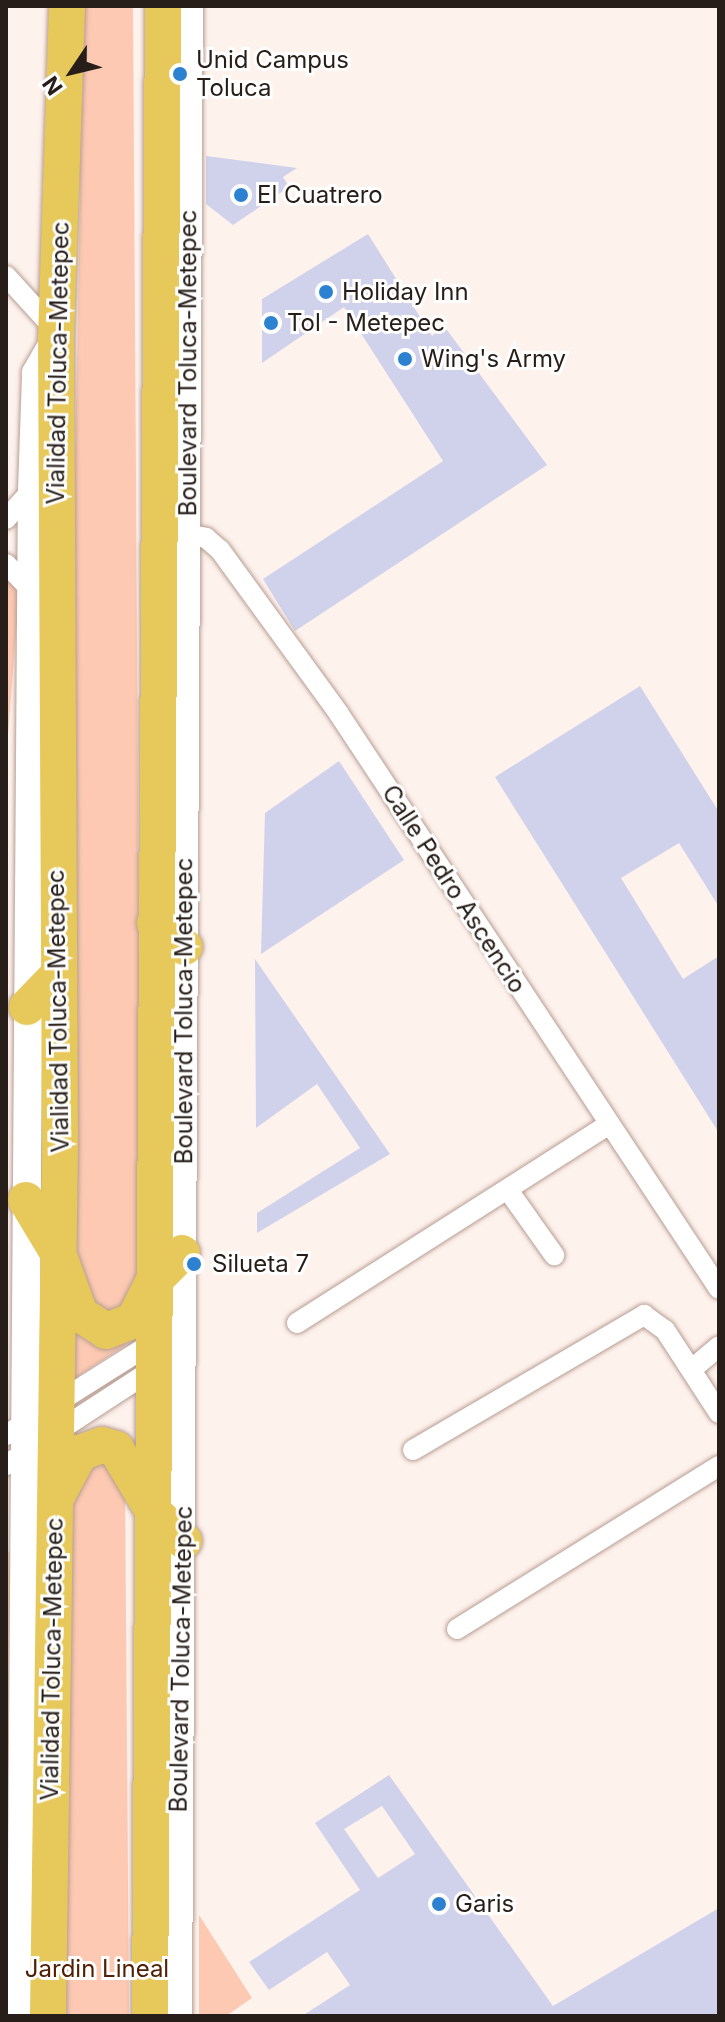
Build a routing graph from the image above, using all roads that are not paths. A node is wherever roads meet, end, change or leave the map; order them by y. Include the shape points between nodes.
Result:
1 (67, 6) edge
2 (163, 6) edge
3 (189, 6) edge
4 (174, 244) junction
5 (6, 276) edge
6 (56, 335) junction
7 (32, 490) junction
8 (6, 519) edge
9 (173, 532) junction
10 (6, 564) edge
11 (31, 590) junction
12 (56, 977) junction
13 (27, 1007) junction
14 (609, 1124) junction
15 (60, 1145) junction
16 (508, 1190) junction
17 (26, 1200) junction
18 (171, 1244) junction
19 (58, 1253) junction
20 (554, 1255) dead end
21 (153, 1282) junction
22 (719, 1289) edge
23 (71, 1297) junction
24 (297, 1323) dead end
25 (719, 1346) edge
26 (152, 1356) junction
27 (692, 1369) junction
28 (716, 1400) edge
29 (29, 1436) edge
30 (413, 1450) dead end
31 (719, 1466) edge
32 (55, 1501) junction
33 (153, 1511) junction
34 (16, 1523) edge
35 (173, 1548) junction
36 (457, 1629) dead end
37 (167, 1666) junction
38 (49, 1870) junction
39 (22, 1907) junction
40 (21, 2016) edge
41 (48, 2016) edge
42 (150, 2016) edge
43 (178, 2016) edge

1 - 6 highway, Vialidad Toluca-Metepec
2 - 4 highway
3 - 4 main road, Boulevard Toluca-Metepec
4 - 9 highway
5 - 6 street
6 - 7 main road via 36,373
6 - 12 highway, Vialidad Toluca-Metepec
7 - 8 street
7 - 11 main road
9 - 14 street, Calle Pedro Ascencio via 220,550 339,714
9 - 18 highway
10 - 11 street
11 - 13 main road
12 - 13 highway
12 - 15 highway, Vialidad Toluca-Metepec
13 - 17 main road
14 - 16 street
14 - 22 street, Calle Pedro Ascencio
15 - 19 highway, Vialidad Toluca-Metepec
15 - 23 highway
16 - 20 street
16 - 24 street
17 - 19 highway
17 - 29 main road
18 - 21 highway
18 - 35 main road, Boulevard Toluca-Metepec
19 - 23 highway
19 - 29 highway, Vialidad Toluca-Metepec
21 - 23 highway via 134,1320 106,1331 80,1314
21 - 26 highway
25 - 27 street
26 - 29 street
26 - 29 street
26 - 33 highway
27 - 28 street
27 - 30 street via 655,1319 633,1318
29 - 32 highway, Vialidad Toluca-Metepec
29 - 34 main road
31 - 36 street
32 - 33 highway via 70,1462 102,1445 128,1461
32 - 38 highway, Vialidad Toluca-Metepec
33 - 35 highway
34 - 39 main road
35 - 37 highway
37 - 42 highway
37 - 43 main road, Boulevard Toluca-Metepec
38 - 39 highway
38 - 41 highway, Vialidad Toluca-Metepec
39 - 40 main road

